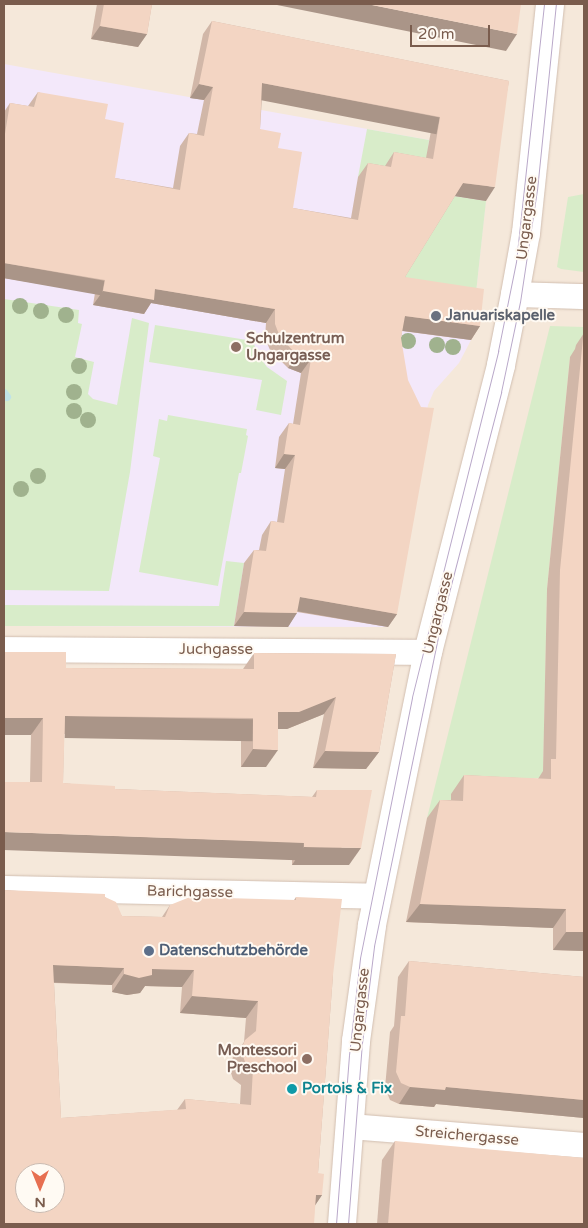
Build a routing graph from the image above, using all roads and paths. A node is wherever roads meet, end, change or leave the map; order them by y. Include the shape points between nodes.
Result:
1 (550, 4) edge
2 (515, 294) junction
3 (584, 296) edge
4 (4, 649) edge
5 (428, 652) junction
6 (4, 888) edge
7 (377, 896) junction
8 (350, 1126) junction
9 (584, 1145) edge
10 (342, 1224) edge

1 - 2 main road, Ungargasse via 527,226
2 - 3 street
2 - 5 main road, Ungargasse via 501,364
4 - 5 street, Juchgasse
5 - 7 main road, Ungargasse
6 - 7 street, Barichgasse
7 - 8 main road, Ungargasse via 356,1041
8 - 9 street, Streichergasse
8 - 10 main road, Ungargasse

